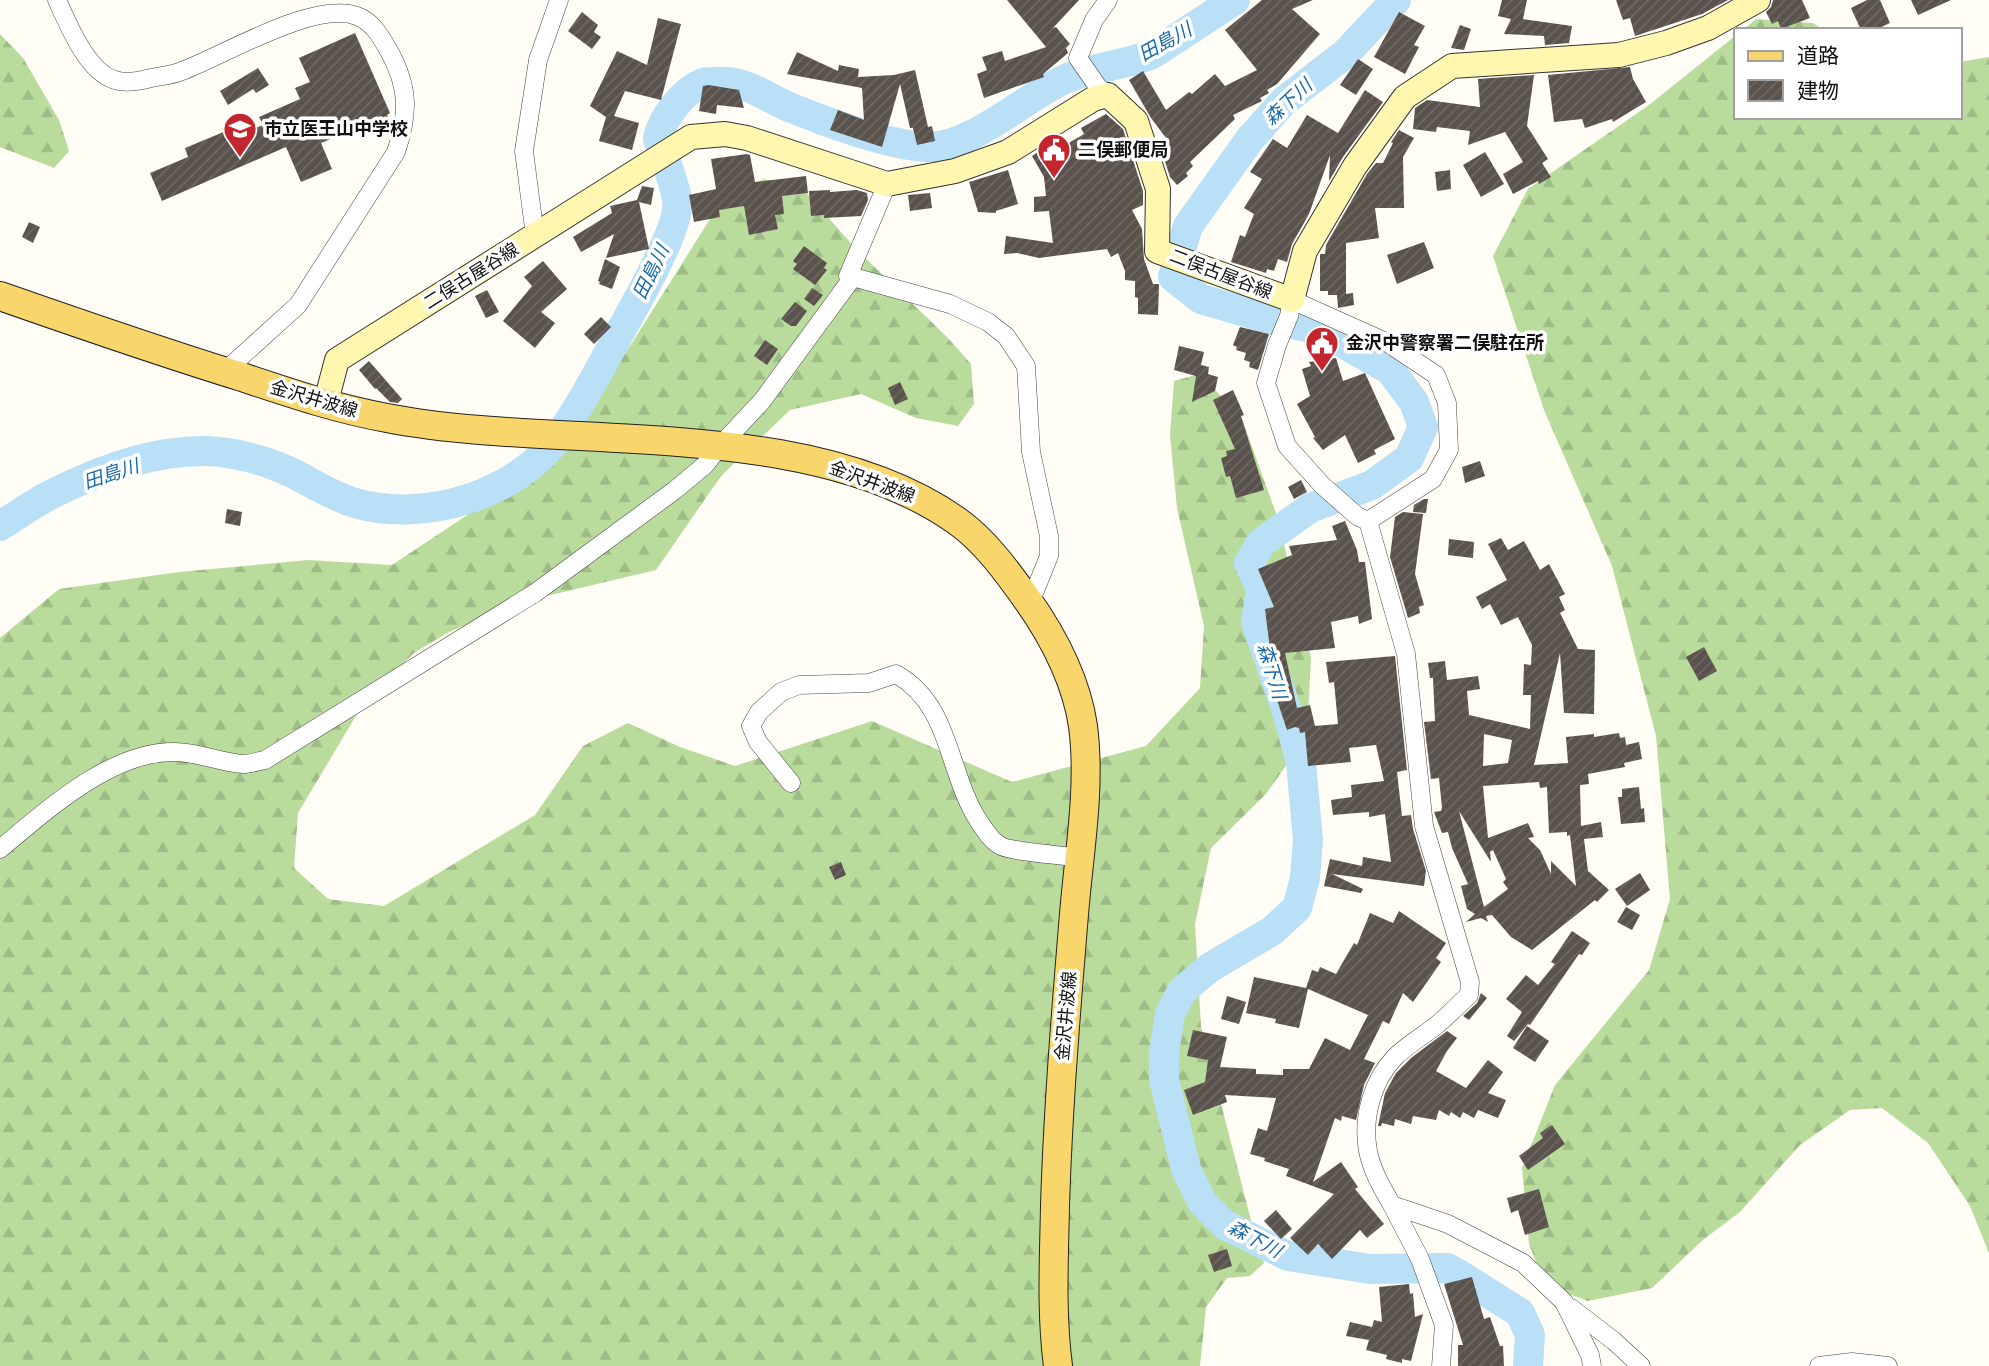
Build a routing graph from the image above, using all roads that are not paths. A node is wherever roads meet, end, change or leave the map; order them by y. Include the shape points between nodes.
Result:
1 (57, 0) edge
2 (559, 0) edge
3 (1108, 0) edge
4 (1758, 0) edge
5 (1103, 91) junction
6 (887, 184) junction
7 (535, 236) junction
8 (853, 278) junction
9 (0, 296) edge
10 (1291, 308) junction
11 (224, 372) junction
12 (325, 405) junction
13 (719, 447) junction
14 (1363, 518) junction
15 (1030, 603) junction
16 (791, 783) dead end
17 (0, 849) edge
18 (1079, 858) junction
19 (1392, 1205) junction
20 (1564, 1302) junction
21 (1058, 1366) edge
22 (1441, 1366) edge
23 (1592, 1366) edge
24 (1641, 1366) edge
25 (1819, 1366) edge
26 (1888, 1366) edge

1 - 11 street via 96,70 114,80 135,82 180,72 296,21 331,12 357,16 376,30 399,69 405,125 396,152 298,305
2 - 7 street via 538,60 524,151
3 - 5 street via 1094,20 1079,58
4 - 10 main road, 二俣古屋谷線 via 1708,28 1619,55 1452,66 1405,97 1355,166 1305,251
5 - 6 main road via 1007,152 955,171
5 - 10 main road, 二俣古屋谷線 via 1136,121 1158,188 1157,251 1203,266
6 - 7 main road, 二俣古屋谷線 via 747,138 725,134 691,137
6 - 8 street via 848,276
7 - 12 main road, 二俣古屋谷線 via 337,360
8 - 13 street via 762,401
8 - 15 street via 950,304 988,322 1006,336 1026,366 1031,452 1049,536 1049,556
9 - 11 main road, 金沢井波線
10 - 14 street via 1266,383 1287,446 1322,485
10 - 14 street via 1398,349 1436,375 1447,404 1449,450 1433,480
11 - 12 main road, 金沢井波線
12 - 13 main road, 金沢井波線 via 392,419
13 - 15 main road, 金沢井波線 via 829,466 909,493 960,523 979,540
13 - 17 street via 676,490 535,593 265,760 246,765 176,751 117,765 53,804
14 - 19 street via 1406,654 1424,826 1470,982 1469,995 1396,1056 1370,1099 1368,1152
15 - 18 main road, 金沢井波線 via 1059,651 1082,723 1085,784
16 - 18 street via 758,742 751,726 759,712 781,692 799,685 869,683 896,674 913,683 941,723 965,800 986,832 1001,846
18 - 21 main road, 金沢井波線 via 1056,1186 1052,1297
19 - 20 street via 1448,1224 1523,1263
19 - 22 street via 1420,1259 1444,1325
20 - 23 street
20 - 24 street
25 - 26 street via 1852,1362

